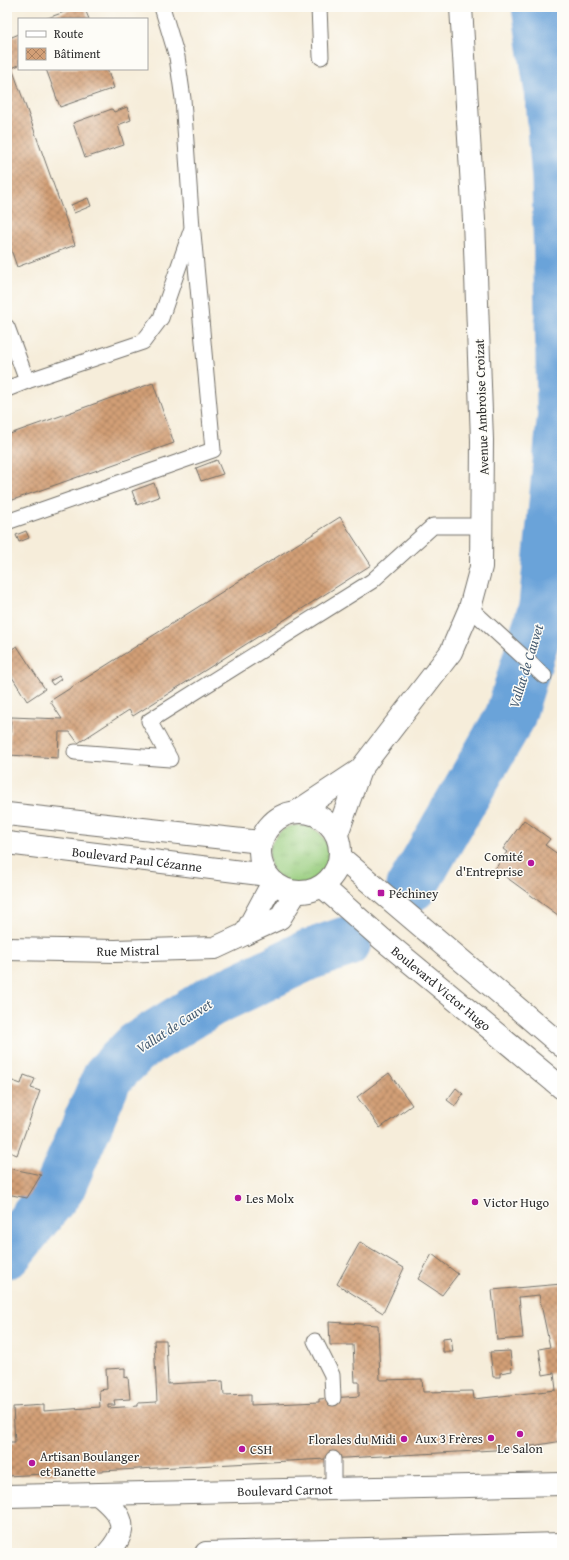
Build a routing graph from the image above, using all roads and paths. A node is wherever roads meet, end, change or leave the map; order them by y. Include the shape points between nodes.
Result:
1 (162, 7) edge
2 (319, 7) edge
3 (461, 7) edge
4 (320, 57) dead end
5 (192, 228) junction
6 (7, 327) edge
7 (27, 380) junction
8 (7, 389) edge
9 (7, 522) edge
10 (482, 526) junction
11 (470, 608) junction
12 (539, 671) dead end
13 (75, 752) dead end
14 (360, 770) junction
15 (298, 811) junction
16 (7, 814) edge
17 (337, 834) junction
18 (261, 842) junction
19 (7, 844) edge
20 (340, 857) junction
21 (270, 879) junction
22 (322, 886) junction
23 (296, 892) junction
24 (245, 934) junction
25 (7, 949) edge
26 (562, 1046) edge
27 (562, 1088) edge
28 (315, 1341) dead end
29 (333, 1398) dead end
30 (333, 1459) dead end
31 (562, 1484) edge
32 (333, 1490) junction
33 (99, 1495) junction
34 (7, 1496) edge
35 (562, 1544) edge
36 (287, 1552) edge
37 (108, 1553) edge
38 (206, 1553) edge

1 - 5 lane via 177,57 183,99
2 - 4 lane
3 - 10 main road, Avenue Ambroise Croizat via 474,220 484,475
5 - 7 lane via 161,318 143,342
5 - 9 lane via 213,450
6 - 7 lane
7 - 8 lane
10 - 11 main road, Avenue Ambroise Croizat via 482,567
10 - 13 lane via 433,526 372,581 150,721 170,759
11 - 12 lane
11 - 14 main road, Avenue Ambroise Croizat via 451,652
14 - 15 main road, Avenue Ambroise Croizat
14 - 17 main road, Avenue Ambroise Croizat
15 - 17 main road via 314,814 327,822
15 - 18 main road via 274,821 266,830
16 - 18 main road
17 - 20 main road
18 - 21 main road via 260,859
19 - 21 main road, Boulevard Paul Cézanne
20 - 22 main road via 331,878
20 - 26 main road
21 - 23 main road via 284,889
21 - 24 main road
22 - 23 main road via 309,892
22 - 27 main road, Boulevard Victor Hugo via 382,940
23 - 24 main road, Rue Mistral via 280,918
24 - 25 main road, Rue Mistral via 215,948 115,951
28 - 29 lane via 332,1375
30 - 32 lane
31 - 32 main road, Boulevard Carnot
32 - 33 main road, Boulevard Carnot
33 - 34 main road, Boulevard Carnot
33 - 37 main road via 114,1508 122,1524 118,1542
35 - 36 main road
36 - 38 main road

